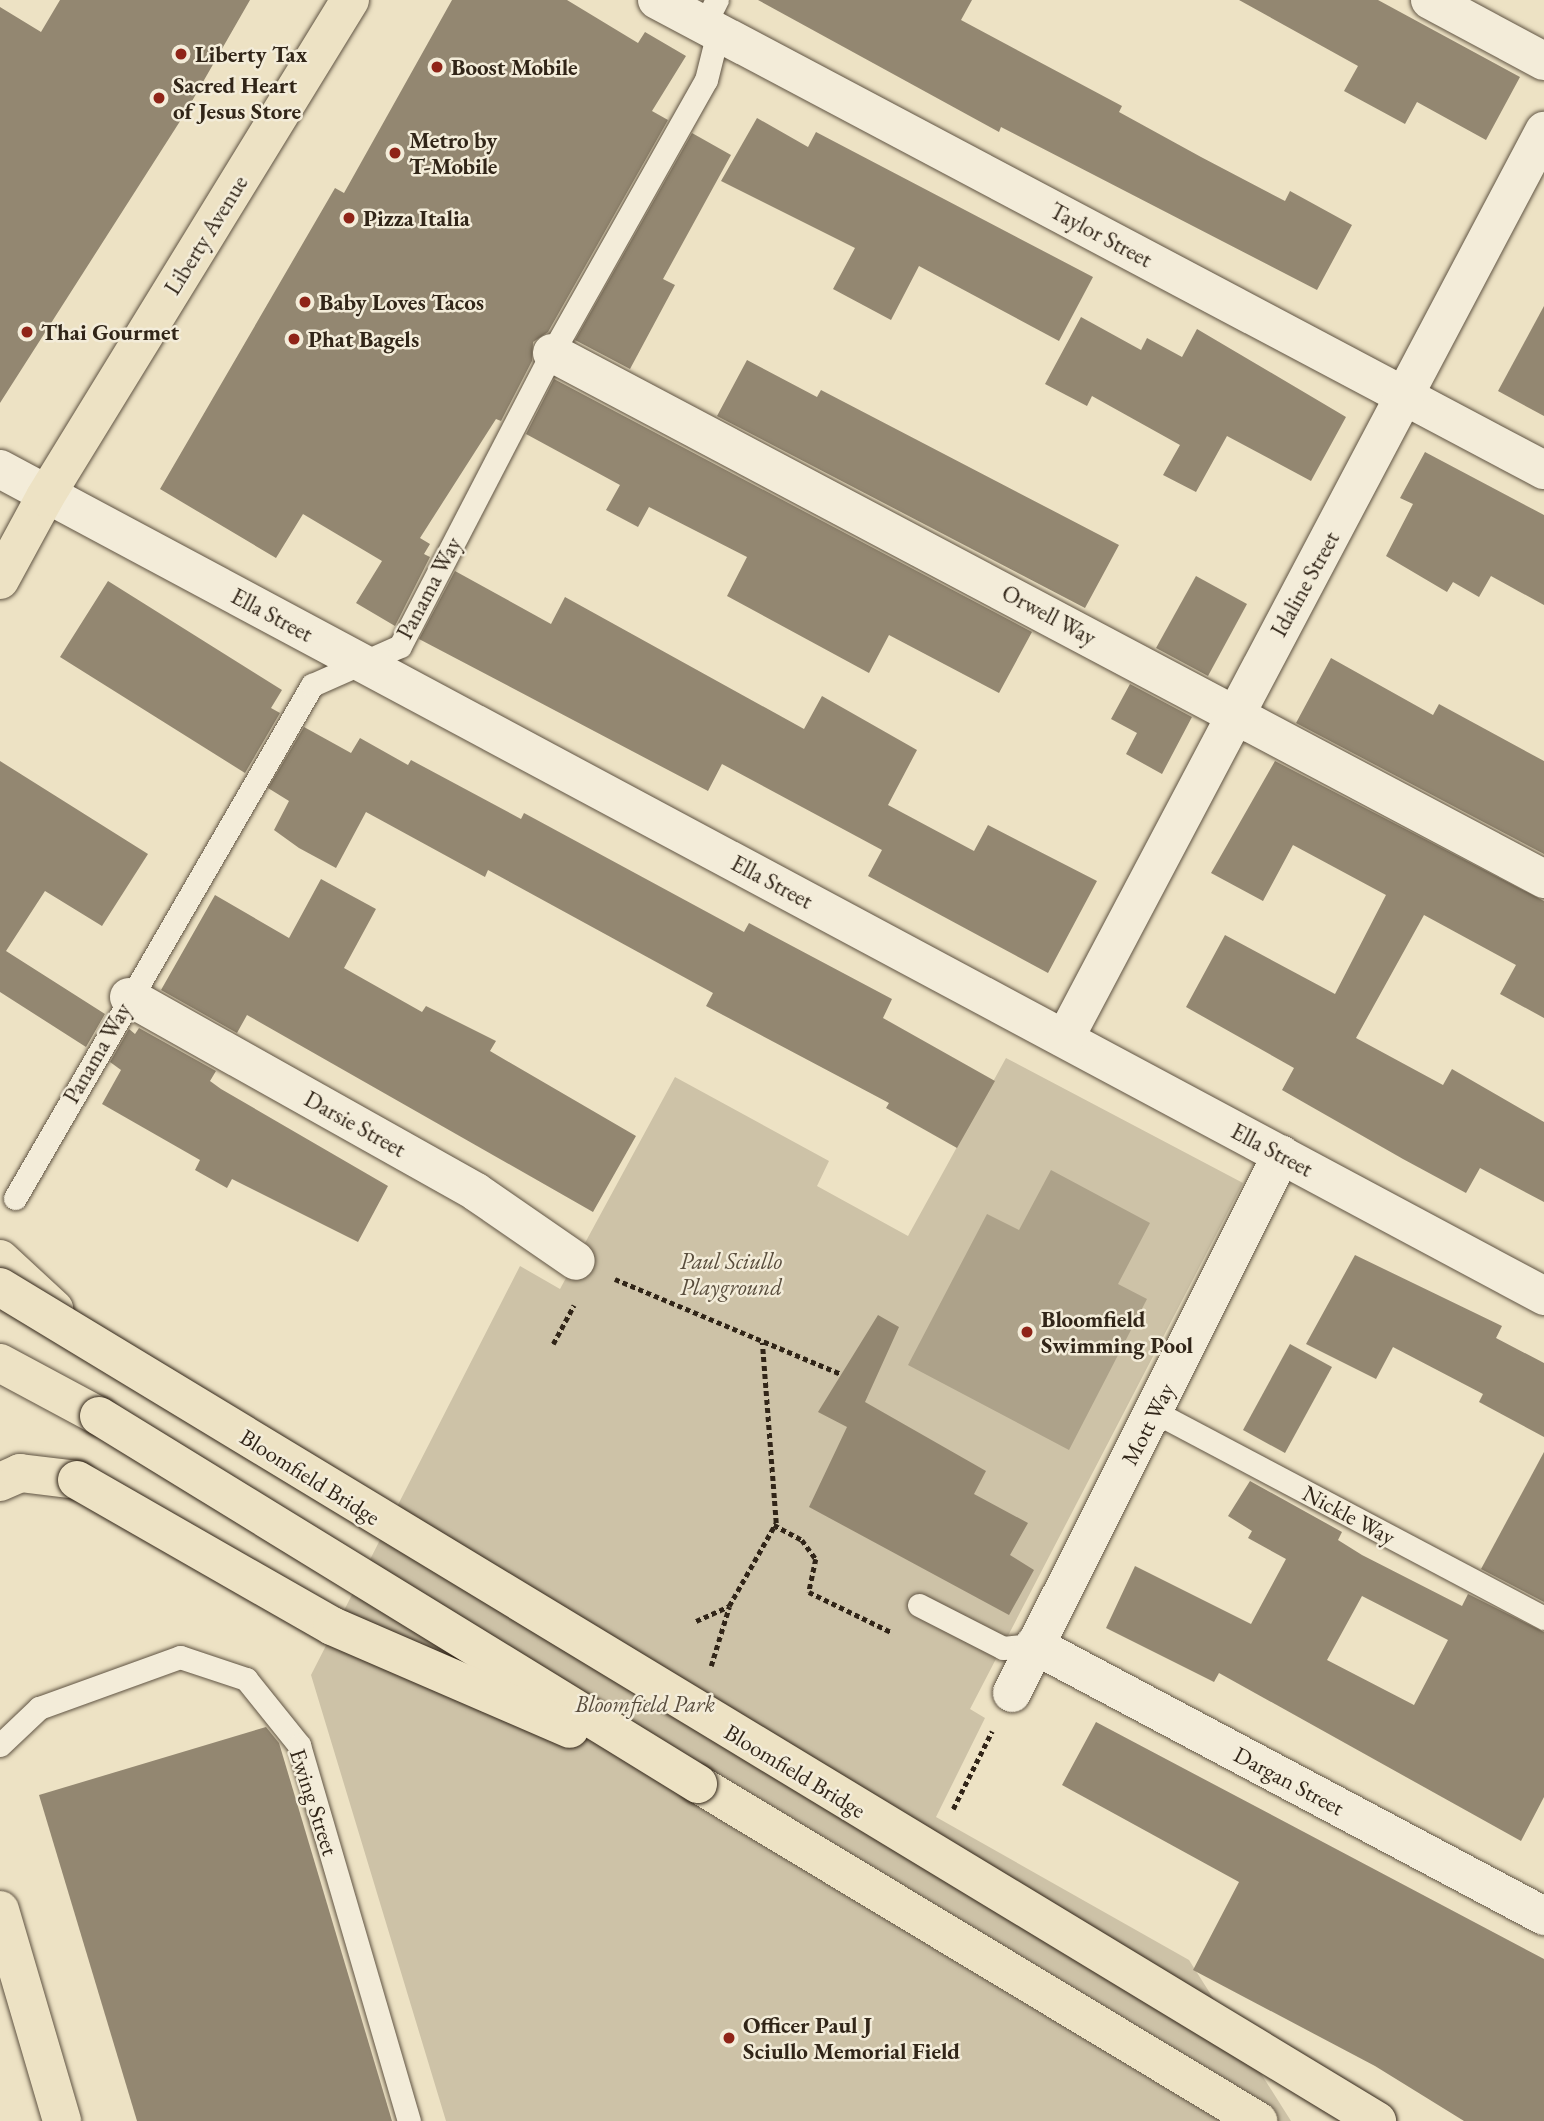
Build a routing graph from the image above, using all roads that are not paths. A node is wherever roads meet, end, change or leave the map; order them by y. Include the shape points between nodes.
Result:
1 (350, 0) edge
2 (657, 0) edge
3 (1430, 0) edge
4 (713, 19) edge
5 (1544, 61) edge
6 (1544, 131) edge
7 (552, 353) junction
8 (1407, 397) junction
9 (0, 469) edge
10 (1544, 470) edge
11 (45, 497) junction
12 (0, 580) edge
13 (364, 664) junction
14 (1234, 713) junction
15 (1544, 879) edge
16 (129, 997) junction
17 (1065, 1038) junction
18 (1281, 1155) junction
19 (15, 1198) dead end
20 (0, 1259) edge
21 (576, 1261) road end
22 (0, 1287) edge
23 (1544, 1296) edge
24 (92, 1343) junction
25 (0, 1363) edge
26 (1154, 1412) junction
27 (0, 1482) edge
28 (919, 1605) dead end
29 (1544, 1618) edge
30 (1034, 1645) junction
31 (1012, 1693) road end
32 (0, 1745) edge
33 (698, 1784) junction
34 (0, 1910) edge
35 (1544, 1916) edge
36 (62, 2121) edge
37 (409, 2121) edge
38 (1258, 2121) edge
39 (1377, 2121) edge

1 - 11 main road, Liberty Avenue
2 - 4 street, Taylor Street
3 - 5 street
4 - 7 lane, Panama Way via 706,80
4 - 8 street, Taylor Street
6 - 8 street, Idaline Street
7 - 13 lane, Panama Way via 400,646
7 - 14 street, Orwell Way
8 - 10 street, Taylor Street
8 - 14 street, Idaline Street
9 - 11 street, Ella Street
11 - 12 main road, Liberty Avenue
11 - 13 street, Ella Street
13 - 16 lane, Panama Way via 312,685
13 - 17 street, Ella Street
14 - 15 street, Orwell Way
14 - 17 street, Idaline Street
16 - 19 lane, Panama Way
16 - 21 street, Darsie Street via 476,1192
17 - 18 street, Ella Street
18 - 23 street, Ella Street
18 - 26 street, Mott Way
20 - 24 main road, bridge
22 - 24 main road, Bloomfield Bridge, bridge
24 - 39 main road, Bloomfield Bridge, bridge
25 - 33 main road, bridge via 99,1416
26 - 29 lane, Nickle Way
26 - 30 street, Mott Way
27 - 33 main road, bridge via 20,1473 77,1480 332,1626
28 - 30 lane via 1003,1648
30 - 31 street, Mott Way
30 - 35 street, Dargan Street
32 - 37 lane, Ewing Street via 39,1708 180,1657 246,1679 299,1745
33 - 38 main road
34 - 36 main road

